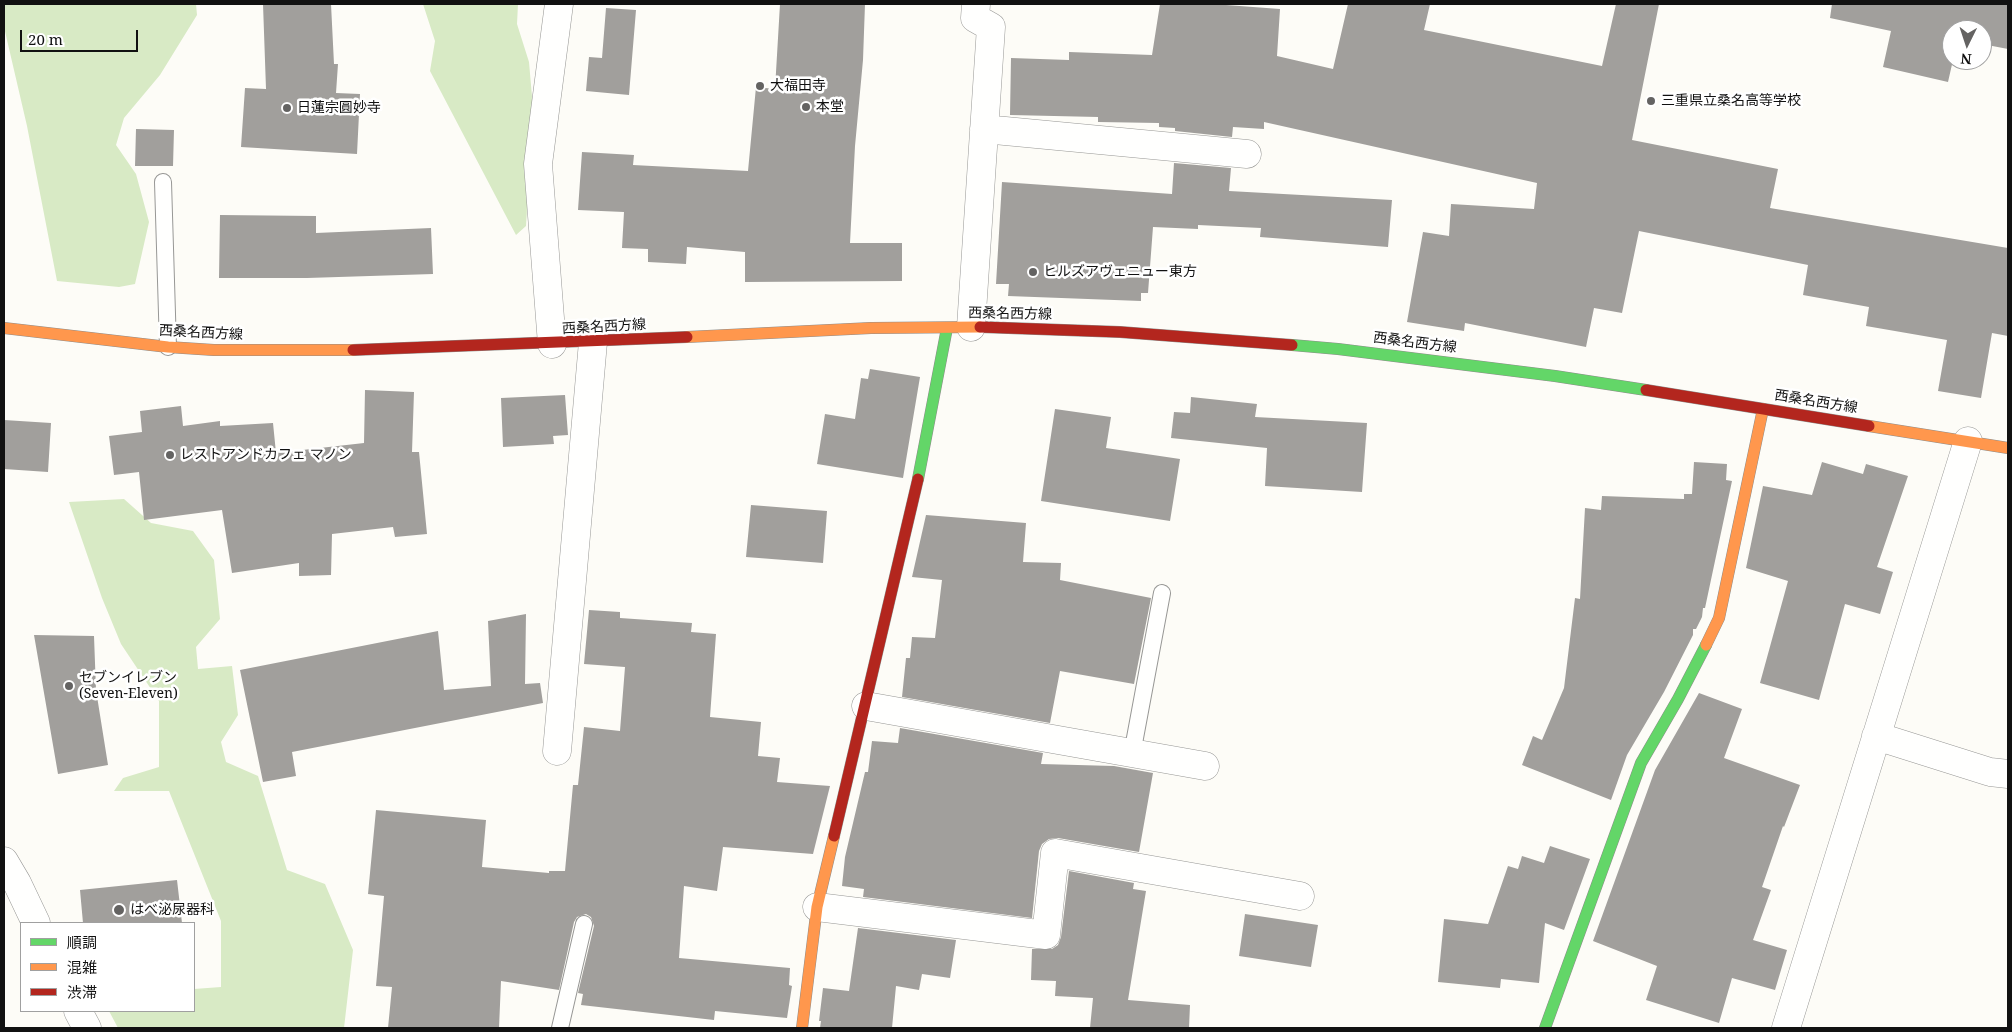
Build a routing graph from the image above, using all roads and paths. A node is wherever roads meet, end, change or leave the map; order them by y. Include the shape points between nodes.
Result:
1 (559, 4) edge
2 (976, 4) edge
3 (984, 129) junction
4 (1247, 154) dead end
5 (163, 182) dead end
6 (4, 328) edge
7 (959, 328) junction
8 (593, 342) junction
9 (552, 344) junction
10 (168, 347) junction
11 (1763, 409) junction
12 (1968, 441) junction
13 (2008, 448) edge
14 (1162, 593) dead end
15 (866, 706) junction
16 (1876, 736) junction
17 (558, 751) dead end
18 (1132, 754) junction
19 (1204, 766) dead end
20 (2008, 774) edge
21 (4, 861) edge
22 (1300, 896) dead end
23 (816, 908) junction
24 (36, 922) edge
25 (584, 924) dead end
26 (79, 1012) edge
27 (87, 1028) edge
28 (560, 1028) edge
29 (802, 1028) edge
30 (1545, 1028) edge
31 (1786, 1028) edge

1 - 9 street via 538,164
2 - 3 street via 975,18 991,27
3 - 4 street
3 - 7 street
5 - 10 lane
6 - 10 street, 西桑名西方線
7 - 8 street, 西桑名西方線 via 871,328
7 - 11 street, 西桑名西方線 via 1120,332 1338,349 1555,376
7 - 15 street via 919,476
8 - 9 street, 西桑名西方線
8 - 17 street
9 - 10 street, 西桑名西方線 via 334,351
11 - 12 street, 西桑名西方線
11 - 30 street via 1719,618 1678,700 1641,763
12 - 13 street, 西桑名西方線
12 - 16 street
14 - 18 lane
15 - 18 street
15 - 23 street
16 - 20 street via 1990,772
16 - 31 street
18 - 19 street
21 - 24 street
22 - 23 street via 1055,854 1046,935
23 - 29 street
25 - 28 lane
26 - 27 street

